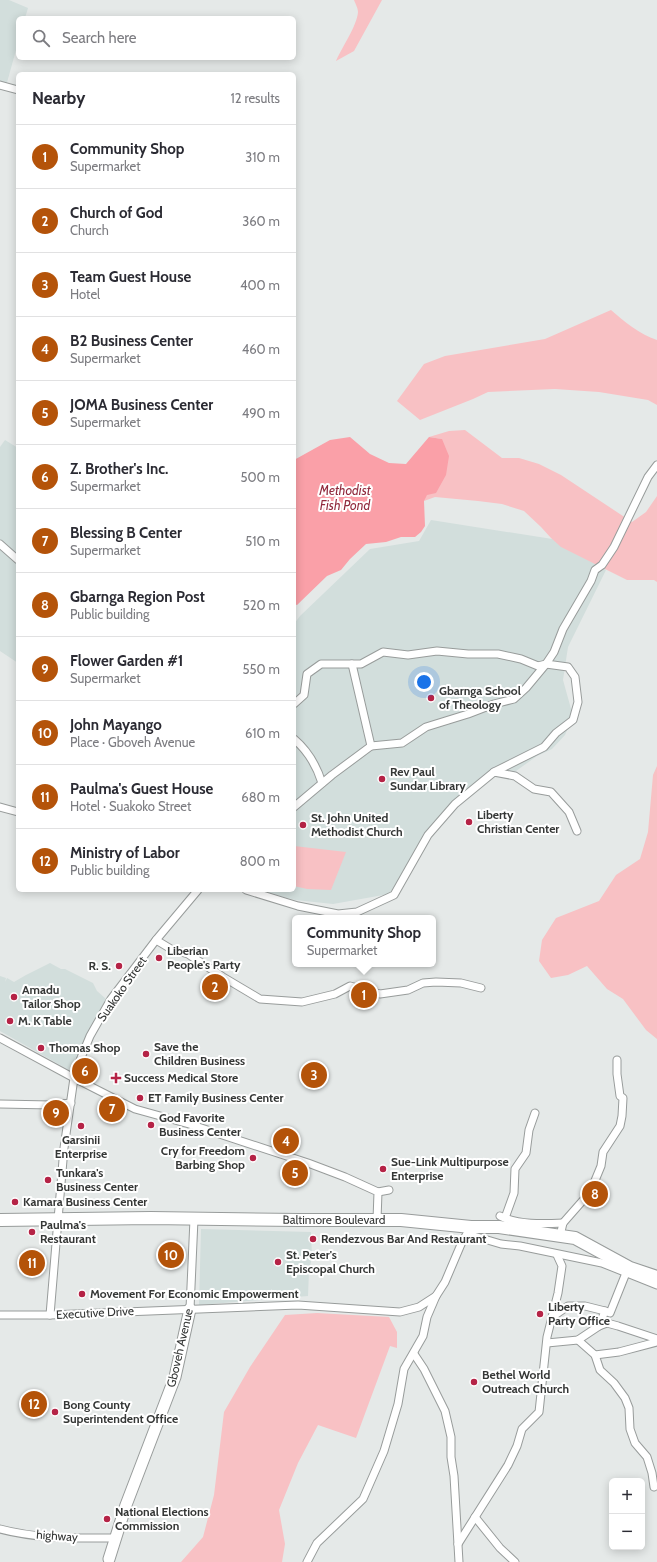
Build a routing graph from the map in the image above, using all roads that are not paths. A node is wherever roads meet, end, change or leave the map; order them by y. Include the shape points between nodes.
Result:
1 (0, 85) edge
2 (16, 89) edge
3 (657, 465) edge
4 (0, 544) edge
5 (16, 558) edge
6 (352, 664) junction
7 (546, 664) junction
8 (296, 702) edge
9 (296, 741) edge
10 (371, 746) junction
11 (494, 772) junction
12 (322, 783) junction
13 (296, 805) edge
14 (0, 807) edge
15 (16, 811) edge
16 (577, 831) dead end
17 (196, 892) edge
18 (252, 892) edge
19 (156, 940) junction
20 (481, 988) dead end
21 (0, 1038) edge
22 (617, 1060) dead end
23 (74, 1078) junction
24 (71, 1103) junction
25 (0, 1104) edge
26 (536, 1113) dead end
27 (389, 1190) dead end
28 (378, 1192) junction
29 (59, 1218) junction
30 (194, 1219) junction
31 (0, 1220) edge
32 (377, 1220) junction
33 (563, 1224) junction
34 (469, 1230) junction
35 (560, 1236) junction
36 (557, 1254) junction
37 (626, 1273) junction
38 (657, 1278) edge
39 (657, 1285) edge
40 (436, 1296) junction
41 (190, 1309) junction
42 (605, 1311) junction
43 (0, 1315) edge
44 (50, 1316) junction
45 (552, 1317) junction
46 (599, 1326) junction
47 (578, 1340) junction
48 (657, 1340) edge
49 (547, 1343) junction
50 (414, 1354) junction
51 (595, 1355) junction
52 (654, 1488) dead end
53 (475, 1517) junction
54 (0, 1529) edge
55 (115, 1538) junction
56 (458, 1544) junction
57 (108, 1561) edge
58 (307, 1562) edge
59 (459, 1562) edge
60 (515, 1562) edge

1 - 2 street
3 - 7 street via 648,477 614,547 602,565 595,570 592,581 563,628 554,652
4 - 5 street
6 - 7 street via 362,664 383,652 408,655 437,651 498,654 538,666
6 - 8 street via 321,664 307,674 304,695
6 - 10 street
7 - 10 street via 514,699 426,727 402,743
7 - 11 street via 568,667 575,677 578,702 573,720 556,733 544,747
9 - 12 street via 302,746
10 - 12 street
11 - 16 street via 516,776 534,789 551,792 569,812
11 - 18 street via 455,804 428,835 394,895 358,912 338,914 298,906
12 - 13 street
14 - 15 street
17 - 19 street, Suakoko Street
19 - 20 street via 171,949 188,954 260,999 302,1002 335,994 350,986 380,994 436,982 461,983
19 - 23 street, Suakoko Street via 111,999 90,1036
21 - 23 street
22 - 33 street via 620,1096 623,1098 620,1126 603,1152 594,1183
23 - 24 street, Suakoko Street
23 - 28 street via 135,1109 308,1163
24 - 25 street
24 - 29 street, Suakoko Street via 64,1148
26 - 33 street via 529,1130 526,1153 515,1169 514,1192 502,1217 535,1224
27 - 28 street
28 - 32 street
29 - 30 highway, Baltimore Boulevard
29 - 31 highway, Baltimore Boulevard
29 - 44 street, Suakoko Street
30 - 32 highway, Baltimore Boulevard
30 - 41 street, Gboveh Avenue
32 - 34 highway, Baltimore Boulevard via 401,1220
33 - 35 street
34 - 35 highway, Baltimore Boulevard via 499,1227
34 - 36 street via 501,1244
34 - 40 street
35 - 38 highway, Baltimore Boulevard via 575,1238 630,1268
36 - 37 street via 602,1263
36 - 45 street via 562,1266
37 - 39 street
37 - 42 street via 610,1313
40 - 41 street, Executive Drive via 419,1307 400,1312 298,1305
40 - 50 street via 427,1317 423,1336
41 - 44 street, Executive Drive
41 - 55 main road, Gboveh Avenue via 175,1377
42 - 45 street via 585,1306 568,1306
42 - 46 street
43 - 44 street, Executive Drive
45 - 49 street
46 - 47 street
46 - 48 street via 607,1323
47 - 49 street
47 - 51 street
48 - 51 street via 619,1352
49 - 53 street via 539,1412 522,1429 508,1465
50 - 56 street via 445,1411 451,1437
50 - 58 street via 404,1369 398,1404 384,1451 363,1498 317,1543
51 - 52 street via 600,1370 625,1398 630,1429 635,1444 647,1457
53 - 56 street
53 - 60 street
54 - 55 street, highway via 64,1538
55 - 57 main road, Gboveh Avenue
56 - 59 street

